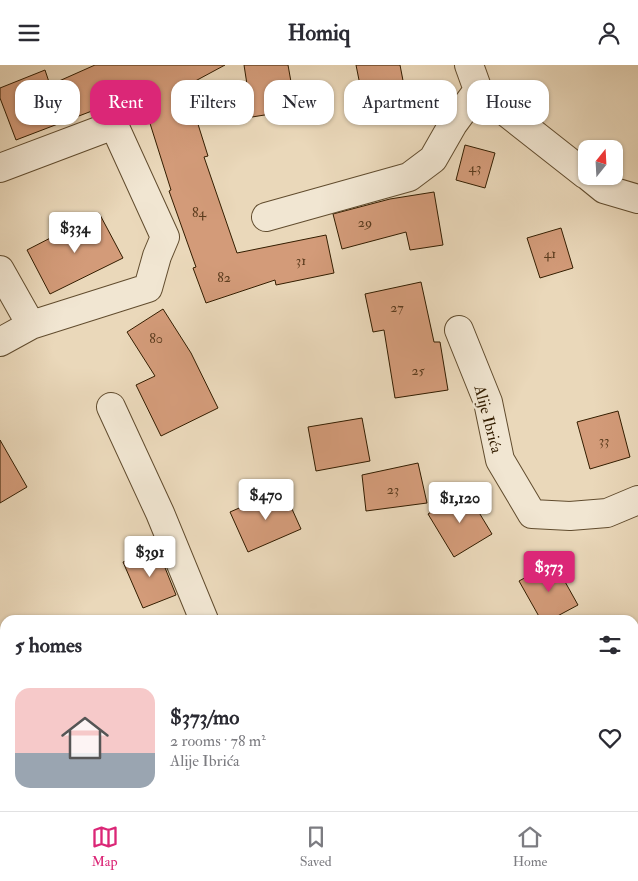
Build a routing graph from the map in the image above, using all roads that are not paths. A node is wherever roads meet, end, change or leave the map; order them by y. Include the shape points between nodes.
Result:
1 (473, 77) edge
2 (0, 168) edge
3 (578, 168) edge
4 (599, 185) edge
5 (638, 199) edge
6 (266, 217) dead end
7 (0, 270) edge
8 (30, 325) junction
9 (459, 330) dead end
10 (0, 342) edge
11 (111, 407) dead end
12 (638, 500) edge
13 (202, 615) edge

1 - 3 street
1 - 6 street via 453,124 433,159 409,177
2 - 8 street via 114,125 165,237 148,289
4 - 5 street
7 - 8 street
8 - 10 street
9 - 12 street, Alije Ibrića via 488,402 500,460 532,515 607,513
11 - 13 street

